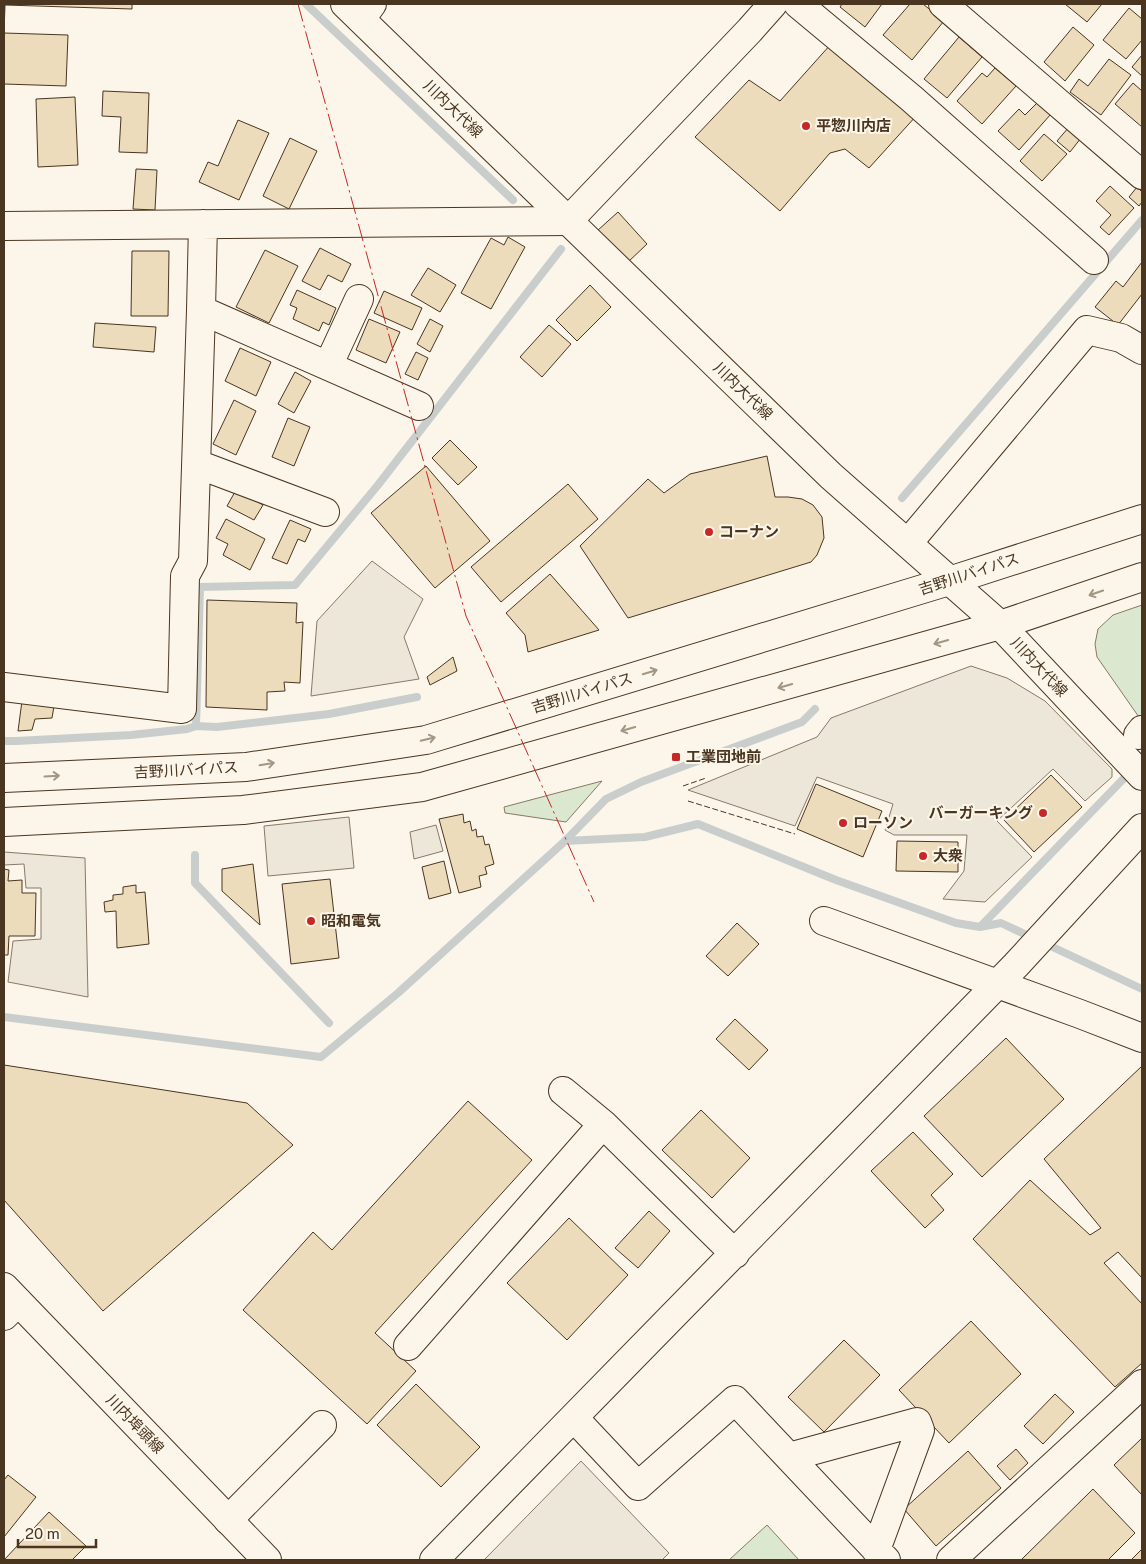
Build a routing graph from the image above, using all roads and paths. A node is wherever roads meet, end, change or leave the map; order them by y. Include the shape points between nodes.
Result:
1 (773, 4) edge
2 (798, 4) edge
3 (943, 4) edge
4 (359, 9) edge
5 (1142, 175) edge
6 (568, 221) junction
7 (204, 224) junction
8 (4, 226) edge
9 (1094, 260) dead end
10 (359, 299) dead end
11 (201, 310) junction
12 (1142, 350) edge
13 (328, 366) junction
14 (419, 406) dead end
15 (197, 464) junction
16 (325, 512) dead end
17 (1142, 519) edge
18 (908, 543) junction
19 (1142, 578) edge
20 (949, 581) junction
21 (1000, 625) junction
22 (4, 686) edge
23 (1137, 754) edge
24 (4, 778) edge
25 (4, 822) edge
26 (1142, 828) edge
27 (824, 921) dead end
28 (997, 984) junction
29 (1142, 1038) edge
30 (563, 1091) dead end
31 (603, 1124) junction
32 (735, 1254) junction
33 (8, 1301) edge
34 (408, 1346) dead end
35 (1142, 1384) edge
36 (574, 1418) junction
37 (322, 1425) dead end
38 (789, 1457) junction
39 (228, 1520) junction
40 (881, 1555) edge
41 (267, 1560) edge
42 (434, 1560) edge
43 (951, 1560) edge

1 - 6 main road
2 - 9 main road via 911,98
3 - 5 main road
4 - 6 main road, 川内大代線
6 - 7 main road
6 - 18 main road, 川内大代線 via 831,476
7 - 8 main road
7 - 11 main road
10 - 13 main road
11 - 13 main road
11 - 15 main road
12 - 18 main road via 1121,338 1087,330
13 - 14 main road
15 - 16 main road
15 - 22 main road via 193,561 184,576 182,709
17 - 20 main road, 吉野川バイパス
18 - 20 main road, 川内大代線
19 -> 21 main road
20 - 21 main road, 川内大代線
24 -> 20 main road, 吉野川バイパス via 246,767 426,740
21 - 23 main road, 川内大代線
21 -> 25 main road via 422,787 242,810
26 - 28 main road
27 - 28 main road
28 - 29 main road
28 - 32 main road
30 - 31 main road
31 - 32 main road
31 - 34 main road
32 - 36 main road
33 - 39 main road, 川内埠頭線
35 - 43 main road
36 - 38 main road via 638,1486 735,1400
36 - 42 main road
37 - 39 main road
38 - 40 main road
38 - 40 main road via 917,1422 920,1430
39 - 41 main road, 川内埠頭線

